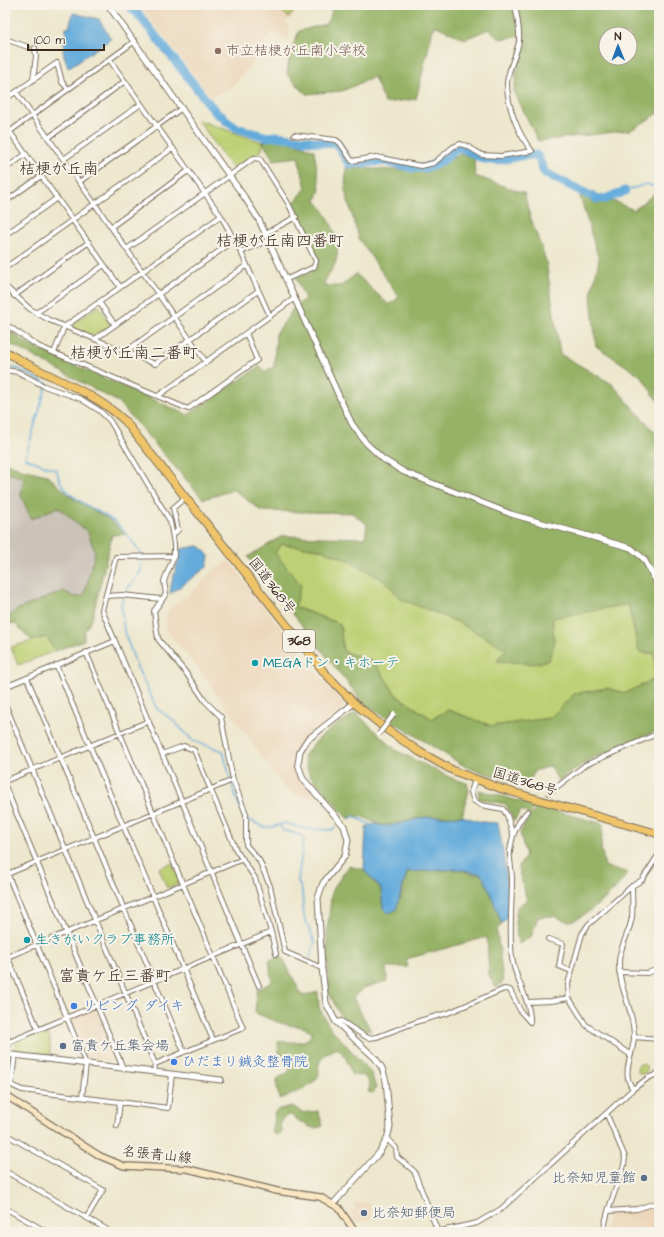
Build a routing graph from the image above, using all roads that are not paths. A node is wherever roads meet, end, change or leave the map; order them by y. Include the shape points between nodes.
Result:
1 (514, 5) edge
2 (110, 7) edge
3 (5, 39) edge
4 (135, 41) junction
5 (28, 47) dead end
6 (35, 48) dead end
7 (109, 59) junction
8 (33, 80) junction
9 (125, 81) junction
10 (5, 88) edge
11 (68, 89) junction
12 (16, 92) junction
13 (10, 95) junction
14 (5, 99) edge
15 (141, 104) junction
16 (182, 108) junction
17 (32, 116) junction
18 (157, 126) junction
19 (10, 132) junction
20 (5, 135) edge
21 (294, 135) dead end
22 (48, 138) junction
23 (173, 148) junction
24 (26, 154) junction
25 (64, 159) junction
26 (5, 169) edge
27 (188, 171) junction
28 (41, 176) junction
29 (230, 176) junction
30 (79, 182) junction
31 (205, 194) junction
32 (57, 198) junction
33 (5, 202) edge
34 (95, 204) junction
35 (221, 216) junction
36 (296, 218) junction
37 (72, 220) junction
38 (111, 227) junction
39 (266, 233) junction
40 (5, 235) edge
41 (235, 240) junction
42 (269, 240) junction
43 (88, 242) junction
44 (127, 249) junction
45 (241, 252) junction
46 (104, 265) junction
47 (247, 265) junction
48 (5, 268) edge
49 (142, 272) junction
50 (287, 279) junction
51 (5, 286) edge
52 (120, 287) junction
53 (258, 291) junction
54 (158, 294) junction
55 (14, 296) junction
56 (295, 298) junction
57 (99, 302) junction
58 (36, 313) junction
59 (270, 316) junction
60 (174, 317) junction
61 (5, 324) edge
62 (115, 325) junction
63 (64, 327) junction
64 (246, 333) junction
65 (95, 339) junction
66 (190, 339) junction
67 (5, 351) edge
68 (125, 352) junction
69 (54, 353) junction
70 (206, 362) junction
71 (5, 370) edge
72 (158, 396) junction
73 (186, 497) junction
74 (173, 535) junction
75 (174, 556) junction
76 (659, 587) edge
77 (106, 596) junction
78 (161, 599) junction
79 (115, 641) junction
80 (86, 652) junction
81 (56, 665) junction
82 (27, 678) junction
83 (5, 687) edge
84 (354, 703) junction
85 (5, 704) edge
86 (394, 714) dead end
87 (149, 721) junction
88 (120, 733) junction
89 (379, 734) dead end
90 (659, 734) edge
91 (90, 745) junction
92 (162, 754) junction
93 (61, 758) junction
94 (32, 770) junction
95 (231, 780) junction
96 (475, 780) junction
97 (5, 781) edge
98 (5, 786) edge
99 (211, 789) junction
100 (553, 790) tunnel mouth
101 (182, 801) junction
102 (528, 811) tunnel mouth
103 (153, 813) junction
104 (124, 825) junction
105 (659, 834) edge
106 (513, 835) junction
107 (94, 837) junction
108 (65, 850) junction
109 (658, 855) edge
110 (243, 859) junction
111 (36, 861) junction
112 (5, 868) edge
113 (212, 872) junction
114 (6, 874) edge
115 (183, 884) junction
116 (632, 886) junction
117 (154, 897) junction
118 (124, 909) junction
119 (95, 921) junction
120 (271, 932) junction
121 (66, 933) junction
122 (548, 939) dead end
123 (241, 944) junction
124 (37, 946) junction
125 (5, 951) edge
126 (276, 954) dead end
127 (213, 956) junction
128 (6, 958) edge
129 (184, 968) junction
130 (322, 968) junction
131 (659, 969) edge
132 (571, 971) junction
133 (619, 972) junction
134 (154, 981) junction
135 (259, 986) dead end
136 (125, 992) junction
137 (569, 998) junction
138 (527, 1002) junction
139 (96, 1005) junction
140 (67, 1017) junction
141 (336, 1022) junction
142 (38, 1029) junction
143 (5, 1032) edge
144 (634, 1037) junction
145 (659, 1039) edge
146 (214, 1040) junction
147 (9, 1042) junction
148 (184, 1052) junction
149 (5, 1054) edge
150 (15, 1055) junction
151 (631, 1055) junction
152 (86, 1064) junction
153 (155, 1064) junction
154 (123, 1068) junction
155 (154, 1072) junction
156 (172, 1074) junction
157 (658, 1074) edge
158 (221, 1080) dead end
159 (659, 1080) edge
160 (633, 1089) junction
161 (5, 1095) edge
162 (82, 1098) junction
163 (120, 1102) junction
164 (607, 1115) junction
165 (117, 1126) dead end
166 (5, 1134) edge
167 (388, 1139) junction
168 (5, 1171) edge
169 (659, 1202) edge
170 (333, 1204) junction
171 (5, 1208) edge
172 (608, 1211) junction
173 (87, 1217) junction
174 (48, 1232) edge
175 (104, 1232) edge
176 (355, 1232) edge
177 (364, 1232) edge
178 (437, 1232) edge
179 (602, 1232) edge

1 - 21 street via 519,42 507,82 508,96 523,138 532,151 502,156 482,155 460,144 434,163 412,165 376,157 352,161 336,140
2 - 4 street
3 - 5 street
4 - 7 street
4 - 16 street
6 - 8 street
7 - 9 street
7 - 11 street
8 - 11 street via 57,63 62,82
8 - 12 street
9 - 15 street
9 - 22 street
10 - 13 street
11 - 17 street
12 - 13 street
12 - 17 street
13 - 14 street
15 - 18 street
15 - 25 street
16 - 18 street
16 - 29 street
17 - 19 street
17 - 22 street
18 - 23 street
18 - 30 street
19 - 20 street
19 - 24 street
22 - 25 street
23 - 27 street
23 - 34 street
24 - 26 street
24 - 28 street
25 - 30 street
27 - 31 street
27 - 38 street
28 - 32 street
28 - 33 street
29 - 31 street
29 - 36 street via 254,158 260,159
29 - 39 street
30 - 34 street
31 - 35 street
31 - 44 street
32 - 37 street
32 - 40 street
34 - 37 street
34 - 38 street
35 - 41 street
35 - 49 street
36 - 39 street
36 - 50 street via 316,261 314,267
37 - 43 street
37 - 48 street
38 - 44 street
39 - 42 street
41 - 45 street
41 - 54 street
42 - 45 street
42 - 50 street
43 - 46 street
43 - 55 street
44 - 49 street
45 - 47 street
46 - 52 street
46 - 58 street
47 - 53 street
47 - 60 street
49 - 52 street
49 - 54 street
50 - 56 street
51 - 55 street
52 - 57 street
53 - 59 street
53 - 66 street
54 - 60 street
54 - 62 street
55 - 58 street
56 - 59 street
56 - 76 street via 352,424 366,443 383,459 410,474 502,511 631,548 644,559
57 - 62 street
57 - 63 street
58 - 63 street
59 - 64 street
60 - 66 street
60 - 68 street
61 - 69 street via 27,340
62 - 65 street
63 - 65 street
63 - 69 street
64 - 70 street
64 - 72 street via 257,360 188,409
65 - 68 street
66 - 68 street via 155,364
66 - 70 street
67 - 73 highway, 国道368号 / 368 via 25,364 84,391 107,405 134,431
69 - 72 street
70 - 72 street
71 - 74 street via 18,372 46,387 80,399 100,411 110,421 170,521
73 - 74 street via 173,508 178,530
73 - 84 highway, 国道368号 / 368 via 324,672
74 - 75 street
75 - 77 street via 116,557
75 - 78 street via 164,582 166,594
77 - 78 street via 128,595
77 - 79 street via 102,610
78 - 95 street via 154,611 158,639 205,701 220,714
79 - 80 street
79 - 87 street
80 - 81 street
80 - 88 street
81 - 82 street
81 - 91 street
82 - 83 street
82 - 93 street
84 - 96 highway, 国道368号 / 368 via 408,745
84 - 130 street via 307,740 299,759 303,778 340,821 348,840 345,856 322,883 318,898
85 - 94 street
86 - 89 street, bridge
87 - 88 street
87 - 92 street
88 - 91 street
88 - 103 street
90 - 100 street via 585,765
91 - 93 street
91 - 104 street
92 - 99 street via 184,746 194,750
92 - 101 street
93 - 94 street
93 - 107 street
94 - 97 street
94 - 108 street
95 - 99 street
95 - 130 street via 246,814 246,845 259,860 265,873 285,952
96 - 105 highway, 国道368号 / 368
96 - 106 street via 471,792 474,801 503,809
98 - 111 street
99 - 101 street
99 - 110 street via 236,850
101 - 103 street
101 - 113 street
102 - 106 street via 522,816
103 - 104 street
103 - 115 street
104 - 107 street
104 - 117 street
106 - 138 street via 510,853 512,958
107 - 108 street
107 - 118 street
108 - 111 street
108 - 119 street
109 - 116 street via 642,880
110 - 113 street
110 - 120 street via 255,878
111 - 114 street
111 - 121 street
112 - 114 street
113 - 115 street
113 - 123 street
114 - 124 street
115 - 117 street
115 - 127 street
116 - 132 street via 582,934
116 - 133 street via 632,918 621,949
117 - 118 street
117 - 129 street
118 - 119 street
118 - 134 street
119 - 121 street
119 - 136 street
120 - 123 street
120 - 126 street
121 - 124 street
121 - 139 street
122 - 132 street via 563,944 559,966
123 - 127 street
123 - 135 street
124 - 128 street
124 - 140 street
125 - 128 street
127 - 129 street
127 - 146 street via 243,1028
128 - 142 street
129 - 134 street
129 - 146 street
130 - 141 street via 326,1003
131 - 133 street via 646,973
132 - 137 street via 568,984
133 - 144 street via 624,994 630,1004
134 - 136 street
134 - 148 street
136 - 139 street
136 - 153 street
137 - 138 street
137 - 151 street via 586,1025
138 - 141 street via 531,1013 530,1022 521,1012 510,990 504,989 448,1013 419,1020 377,1037 368,1038 341,1021
139 - 140 street
139 - 154 street
140 - 142 street
140 - 152 street
141 - 167 street via 375,1058 384,1074 390,1127
142 - 147 street
143 - 147 street
144 - 145 street
144 - 151 street
146 - 148 street
147 - 149 street
148 - 153 street
149 - 150 street
150 - 152 street
150 - 162 street via 11,1085 22,1090
151 - 160 street via 627,1070
152 - 154 street
152 - 162 street
153 - 155 street
154 - 155 street
155 - 156 street
156 - 158 street
156 - 163 street via 168,1108
157 - 159 street
157 - 160 street
160 - 164 street
161 - 170 main road, 名張青山線 via 100,1156 117,1164 188,1169 277,1191 320,1197
162 - 163 street
163 - 165 street
164 - 172 street via 625,1157
164 - 178 street via 501,1209 477,1223
166 - 173 street via 103,1190
167 - 170 street via 379,1153
167 - 178 street via 396,1148 398,1157 414,1170
168 - 173 street
169 - 172 street via 637,1208
170 - 176 main road, 名張青山線 via 343,1212
171 - 174 street
172 - 179 street
173 - 175 street via 106,1229
176 - 177 street

